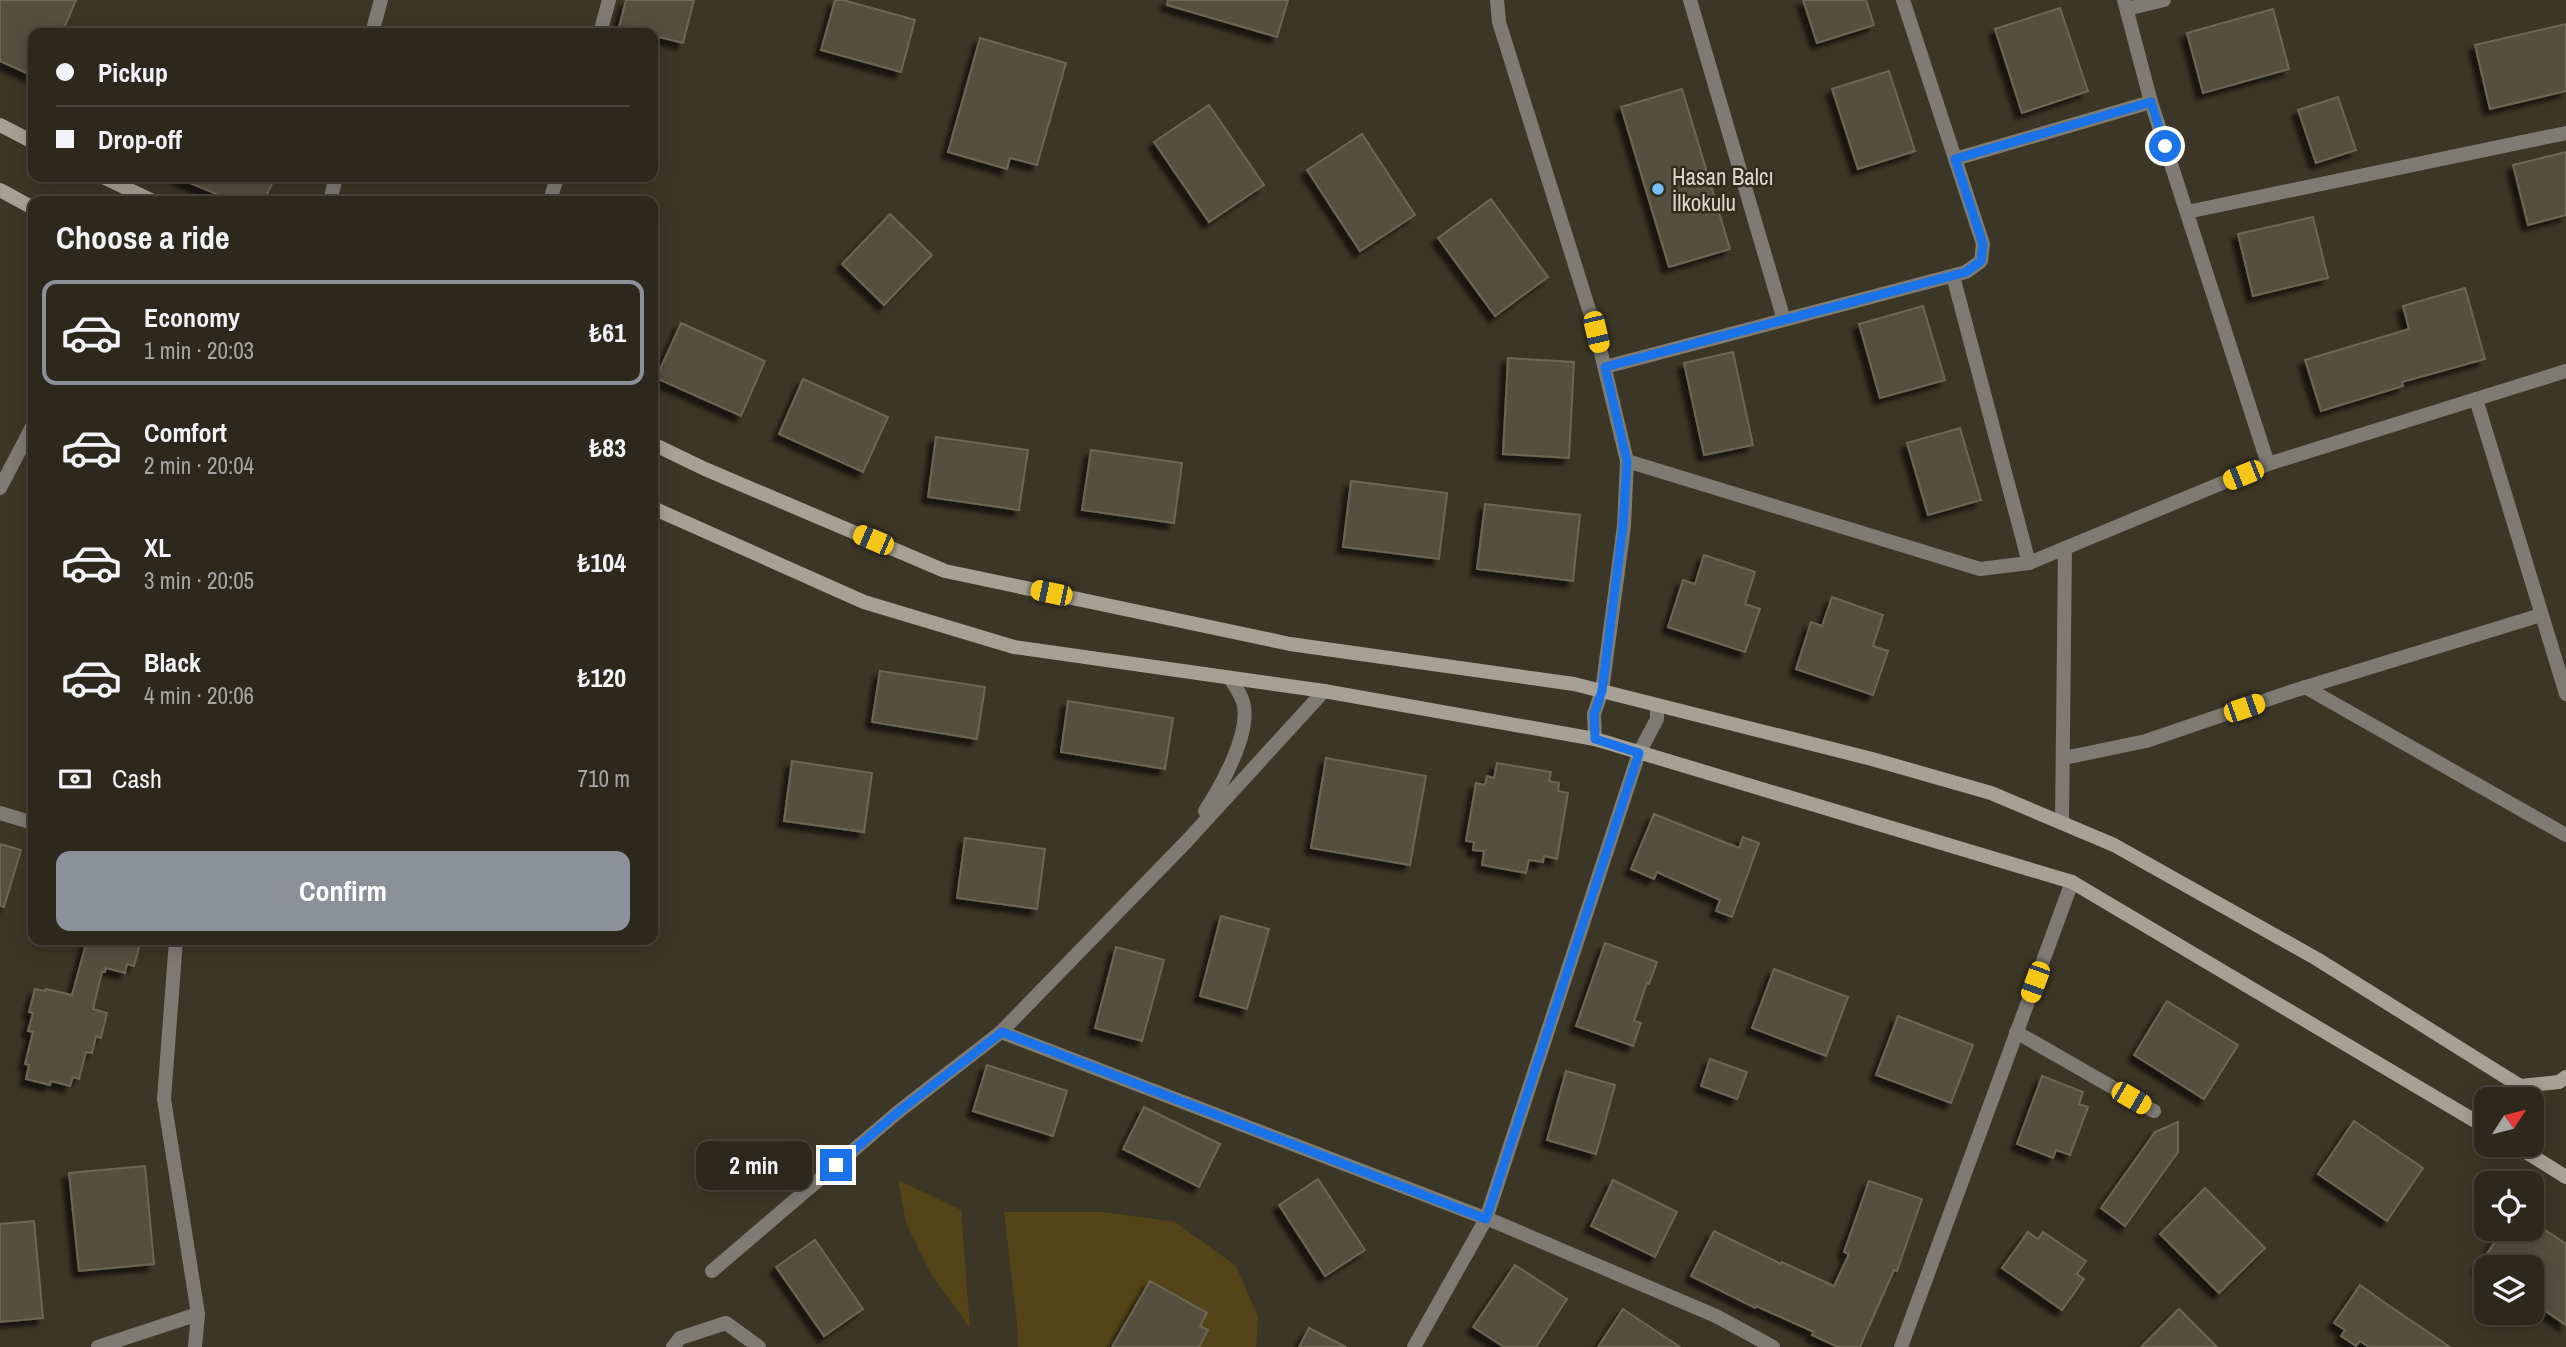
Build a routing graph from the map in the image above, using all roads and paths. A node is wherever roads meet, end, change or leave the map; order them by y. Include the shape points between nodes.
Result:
1 (609, 0) edge
2 (1497, 0) edge
3 (1690, 0) edge
4 (1903, 0) edge
5 (2164, 0) edge
6 (378, 1) edge
7 (2125, 5) edge
8 (373, 28) edge
9 (601, 28) edge
10 (2151, 102) junction
11 (0, 125) edge
12 (2566, 133) edge
13 (28, 139) edge
14 (1955, 159) junction
15 (113, 182) edge
16 (0, 190) edge
17 (143, 196) edge
18 (28, 205) edge
19 (2187, 212) junction
20 (1953, 276) junction
21 (1784, 320) junction
22 (1605, 367) junction
23 (2566, 370) edge
24 (2476, 399) junction
25 (28, 435) edge
26 (658, 446) edge
27 (1627, 461) junction
28 (2268, 464) junction
29 (0, 488) edge
30 (658, 510) edge
31 (2065, 548) junction
32 (2029, 563) junction
33 (2541, 615) junction
34 (1230, 678) junction
35 (2305, 687) junction
36 (1324, 691) junction
37 (1602, 691) junction
38 (2566, 694) edge
39 (1657, 705) junction
40 (1595, 739) junction
41 (1639, 753) junction
42 (2064, 758) junction
43 (0, 813) edge
44 (28, 821) edge
45 (2062, 823) junction
46 (2566, 835) edge
47 (1186, 842) junction
48 (2072, 882) junction
49 (176, 945) edge
50 (1002, 1032) junction
51 (2016, 1032) junction
52 (2566, 1077) edge
53 (2154, 1111) dead end
54 (2474, 1120) edge
55 (2534, 1157) edge
56 (2566, 1177) edge
57 (1486, 1219) junction
58 (712, 1271) dead end
59 (198, 1314) junction
60 (98, 1347) edge
61 (195, 1347) edge
62 (673, 1347) edge
63 (759, 1347) edge
64 (1414, 1347) edge
65 (1773, 1347) edge
66 (1900, 1347) edge

1 - 9 street
2 - 22 street via 1499,22
3 - 21 street
4 - 14 street
5 - 7 street
6 - 8 street
7 - 10 street
10 - 14 street
10 - 19 street
11 - 13 main road
12 - 19 street
14 - 20 street via 1983,244 1981,261
15 - 17 main road
16 - 18 main road
19 - 28 street
20 - 21 street
20 - 32 street
21 - 22 street
22 - 27 street
23 - 24 street
24 - 28 street
24 - 33 street
25 - 29 street
26 - 37 main road via 945,571 1290,644
27 - 32 street via 1980,569
27 - 37 street
28 - 31 street
30 - 34 main road via 864,602 1014,647
31 - 32 street
31 - 42 street
33 - 35 street
33 - 38 street
34 - 36 main road
34 - 47 street via 1244,704 1242,736 1222,783
35 - 42 street via 2146,741
35 - 46 street
36 - 40 main road
36 - 47 street
37 - 39 main road
37 - 40 street via 1594,714
39 - 41 street via 1657,719
39 - 45 main road via 1991,793
40 - 41 main road
41 - 48 main road
41 - 57 street
42 - 45 street
43 - 44 street
45 - 52 main road via 2113,845 2318,959 2520,1086 2559,1082
47 - 50 street
48 - 51 street
48 - 54 main road
49 - 59 street via 164,1099
50 - 57 street
50 - 58 street via 898,1112
51 - 53 street
51 - 66 street
55 - 56 main road
57 - 64 street
57 - 65 street via 1716,1316
59 - 60 street
59 - 61 street
62 - 63 street via 680,1338 726,1322

